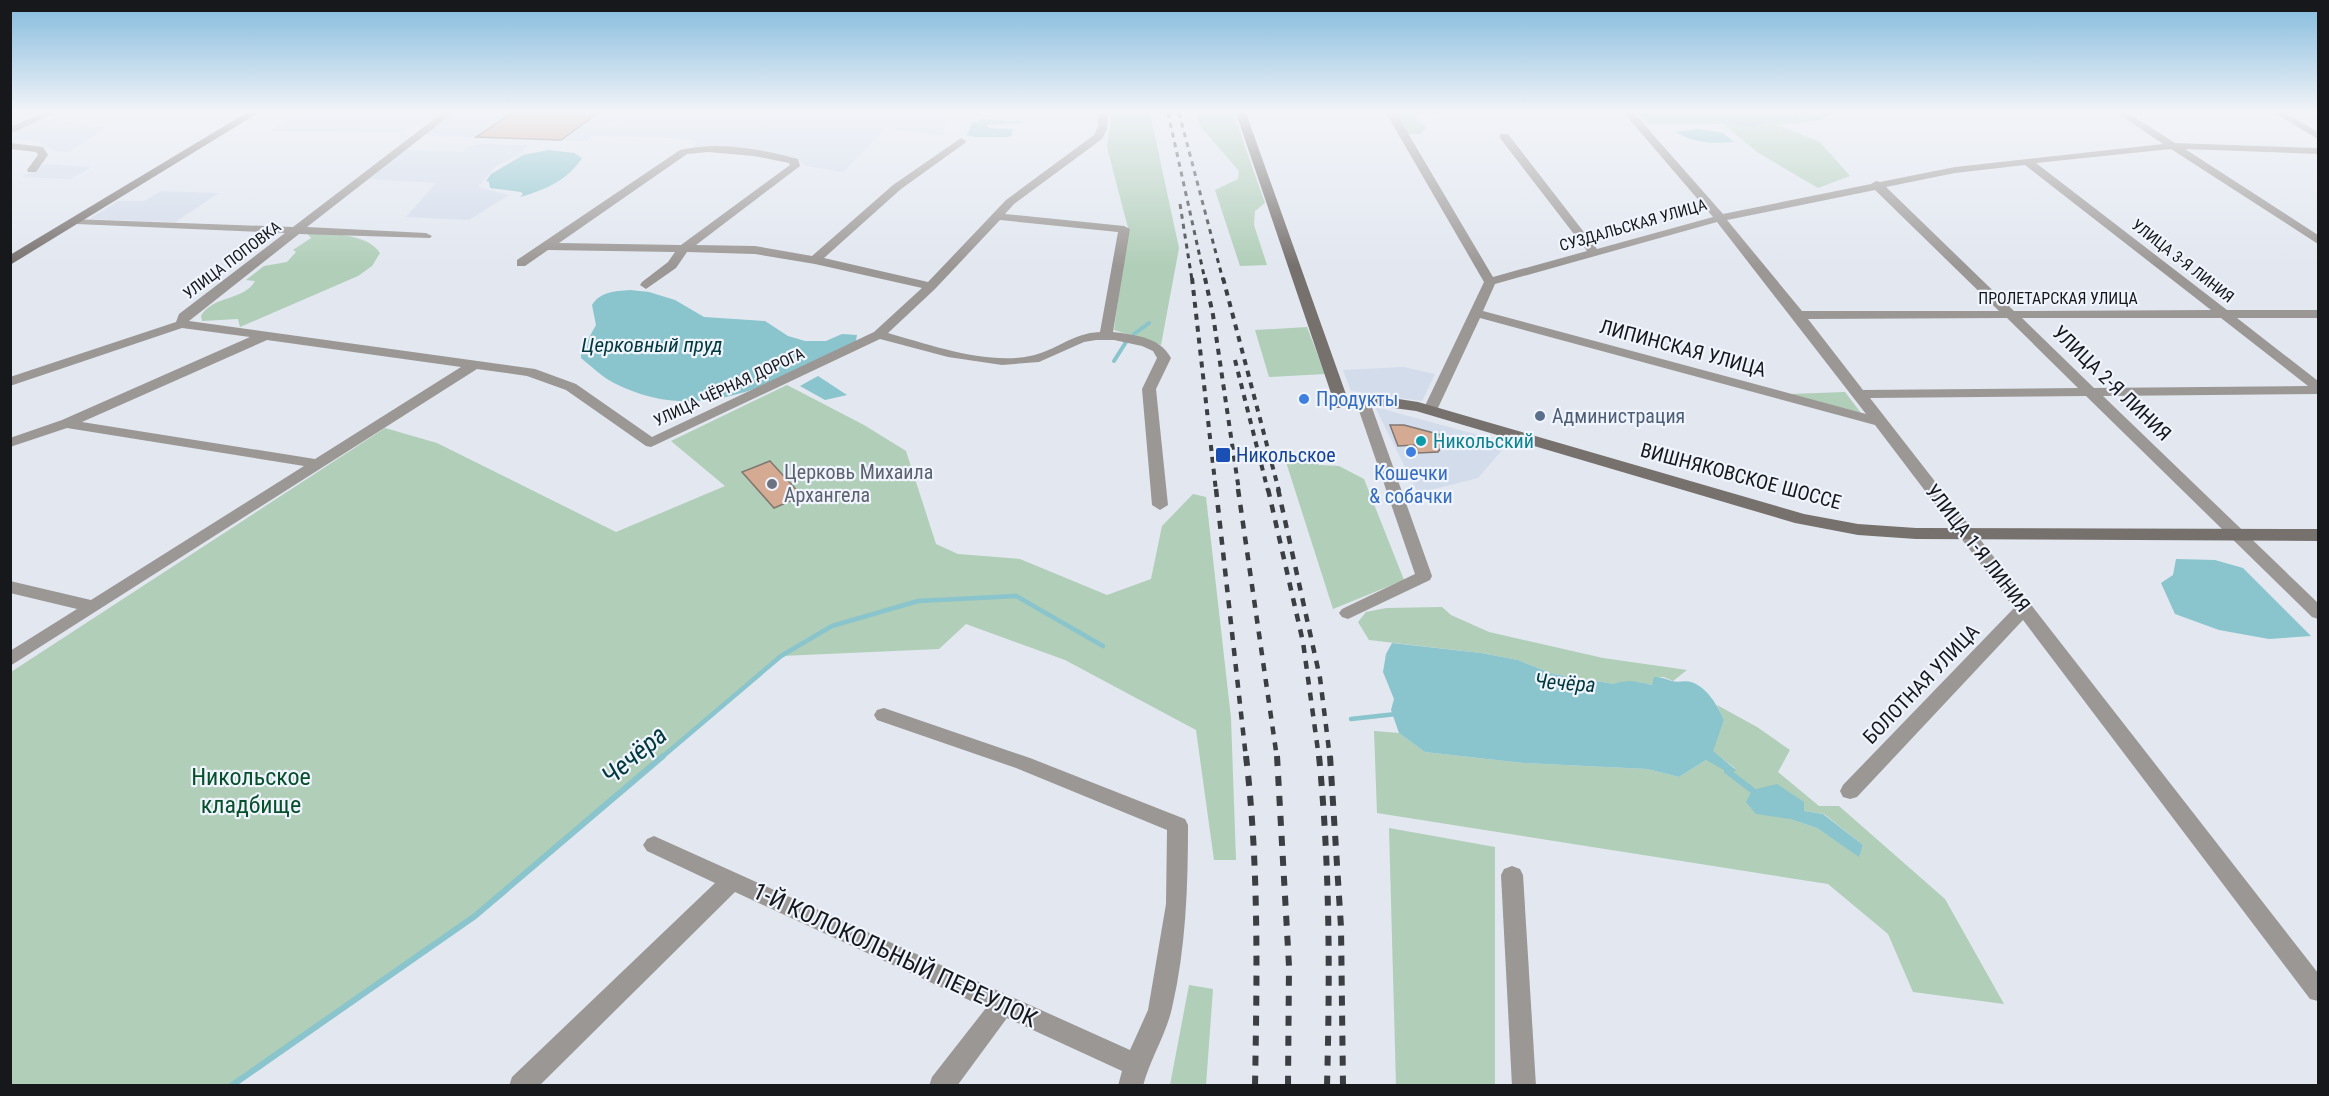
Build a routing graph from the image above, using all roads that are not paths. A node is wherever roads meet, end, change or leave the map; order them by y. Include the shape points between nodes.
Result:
1 (36, 164) edge
2 (169, 164) edge
3 (382, 164) edge
4 (666, 164) edge
5 (795, 164) edge
6 (929, 164) edge
7 (1060, 164) edge
8 (1259, 164) edge
9 (1421, 164) edge
10 (1525, 164) edge
11 (1673, 164) edge
12 (2002, 164) edge
13 (2031, 164) edge
14 (2202, 164) edge
15 (32, 170) dead end
16 (1876, 184) junction
17 (996, 216) junction
18 (1720, 218) junction
19 (76, 221) junction
20 (298, 230) junction
21 (426, 236) dead end
22 (2319, 240) edge
23 (544, 246) junction
24 (683, 249) junction
25 (1594, 254) junction
26 (815, 260) junction
27 (10, 261) edge
28 (521, 263) dead end
29 (1490, 282) junction
30 (645, 285) dead end
31 (931, 285) junction
32 (1475, 313) junction
33 (2224, 314) junction
34 (2319, 314) edge
35 (1798, 315) junction
36 (2011, 315) junction
37 (181, 324) junction
38 (265, 335) junction
39 (879, 335) junction
40 (1106, 336) junction
41 (475, 364) junction
42 (10, 382) edge
43 (2319, 388) edge
44 (2091, 392) junction
45 (1859, 394) junction
46 (1363, 402) junction
47 (1430, 410) junction
48 (1880, 422) junction
49 (67, 423) junction
50 (10, 443) edge
51 (318, 464) junction
52 (1160, 505) dead end
53 (1967, 534) junction
54 (2239, 535) junction
55 (2319, 535) edge
56 (10, 587) edge
57 (94, 607) junction
58 (2024, 608) junction
59 (1348, 613) dead end
60 (2319, 613) edge
61 (10, 660) edge
62 (884, 715) dead end
63 (1850, 791) dead end
64 (654, 844) dead end
65 (1512, 875) dead end
66 (733, 880) junction
67 (2319, 991) edge
68 (1003, 1005) junction
69 (1133, 1076) edge
70 (521, 1086) edge
71 (941, 1086) edge
72 (1524, 1086) edge

1 - 15 street
2 - 19 street
3 - 20 street, УЛИЦА ПОПОВКА
4 - 23 street
5 - 24 street
6 - 26 street via 897,187
7 - 17 street, УЛИЦА ЧЁРНАЯ ДОРОГА
8 - 46 street, ВИШНЯКОВСКОЕ ШОССЕ via 1342,405
9 - 29 street
10 - 25 street
11 - 18 street, УЛИЦА 1-Я ЛИНИЯ
12 - 16 street, СУЗДАЛЬСКАЯ УЛИЦА
13 - 33 street, УЛИЦА 3-Я ЛИНИЯ
14 - 22 street
16 - 18 street, СУЗДАЛЬСКАЯ УЛИЦА
16 - 36 street, УЛИЦА 2-Я ЛИНИЯ
17 - 31 street, УЛИЦА ЧЁРНАЯ ДОРОГА
17 - 40 street via 1125,230
18 - 25 street, СУЗДАЛЬСКАЯ УЛИЦА
18 - 35 street, УЛИЦА 1-Я ЛИНИЯ
19 - 20 street
19 - 27 street
20 - 21 street
20 - 37 street, УЛИЦА ПОПОВКА via 184,317
23 - 24 street
23 - 28 street
24 - 26 street via 755,250
24 - 30 street via 672,265
25 - 29 street, СУЗДАЛЬСКАЯ УЛИЦА
26 - 31 street
29 - 32 street
31 - 39 street, УЛИЦА ЧЁРНАЯ ДОРОГА
32 - 47 street
32 - 48 street, ЛИПИНСКАЯ УЛИЦА
33 - 34 street, ПРОЛЕТАРСКАЯ УЛИЦА
33 - 36 street, ПРОЛЕТАРСКАЯ УЛИЦА
33 - 43 street, УЛИЦА 3-Я ЛИНИЯ
35 - 36 street, ПРОЛЕТАРСКАЯ УЛИЦА
35 - 45 street, УЛИЦА 1-Я ЛИНИЯ
36 - 44 street, УЛИЦА 2-Я ЛИНИЯ
37 - 38 street, УЛИЦА ЧЁРНАЯ ДОРОГА
37 - 42 street, УЛИЦА ПОПОВКА
38 - 41 street, УЛИЦА ЧЁРНАЯ ДОРОГА
38 - 49 street
39 - 40 street via 947,353 1018,362 1046,356 1076,340
39 - 41 street, УЛИЦА ЧЁРНАЯ ДОРОГА via 651,443 571,387 530,372
40 - 52 street via 1148,343 1162,351 1164,358 1149,389
41 - 51 street
43 - 44 street
44 - 45 street
44 - 54 street, УЛИЦА 2-Я ЛИНИЯ
45 - 48 street, УЛИЦА 1-Я ЛИНИЯ
46 - 47 street, ВИШНЯКОВСКОЕ ШОССЕ via 1392,402
46 - 59 street via 1424,576
47 - 53 street, ВИШНЯКОВСКОЕ ШОССЕ via 1821,524 1875,531
48 - 53 street, УЛИЦА 1-Я ЛИНИЯ
49 - 50 street
49 - 51 street
51 - 57 street
53 - 54 street, ВИШНЯКОВСКОЕ ШОССЕ
53 - 58 street, УЛИЦА 1-Я ЛИНИЯ
54 - 55 street, ВИШНЯКОВСКОЕ ШОССЕ
54 - 60 street, УЛИЦА 2-Я ЛИНИЯ
56 - 57 street
57 - 61 street
58 - 63 street, БОЛОТНАЯ УЛИЦА
58 - 67 street, УЛИЦА 1-Я ЛИНИЯ
62 - 69 street via 1023,763 1178,825 1177,903 1160,1010
64 - 66 street, 1-Й КОЛОКОЛЬНЫЙ ПЕРЕУЛОК
65 - 72 street
66 - 68 street, 1-Й КОЛОКОЛЬНЫЙ ПЕРЕУЛОК
66 - 70 street
68 - 69 street, 1-Й КОЛОКОЛЬНЫЙ ПЕРЕУЛОК
68 - 71 street

